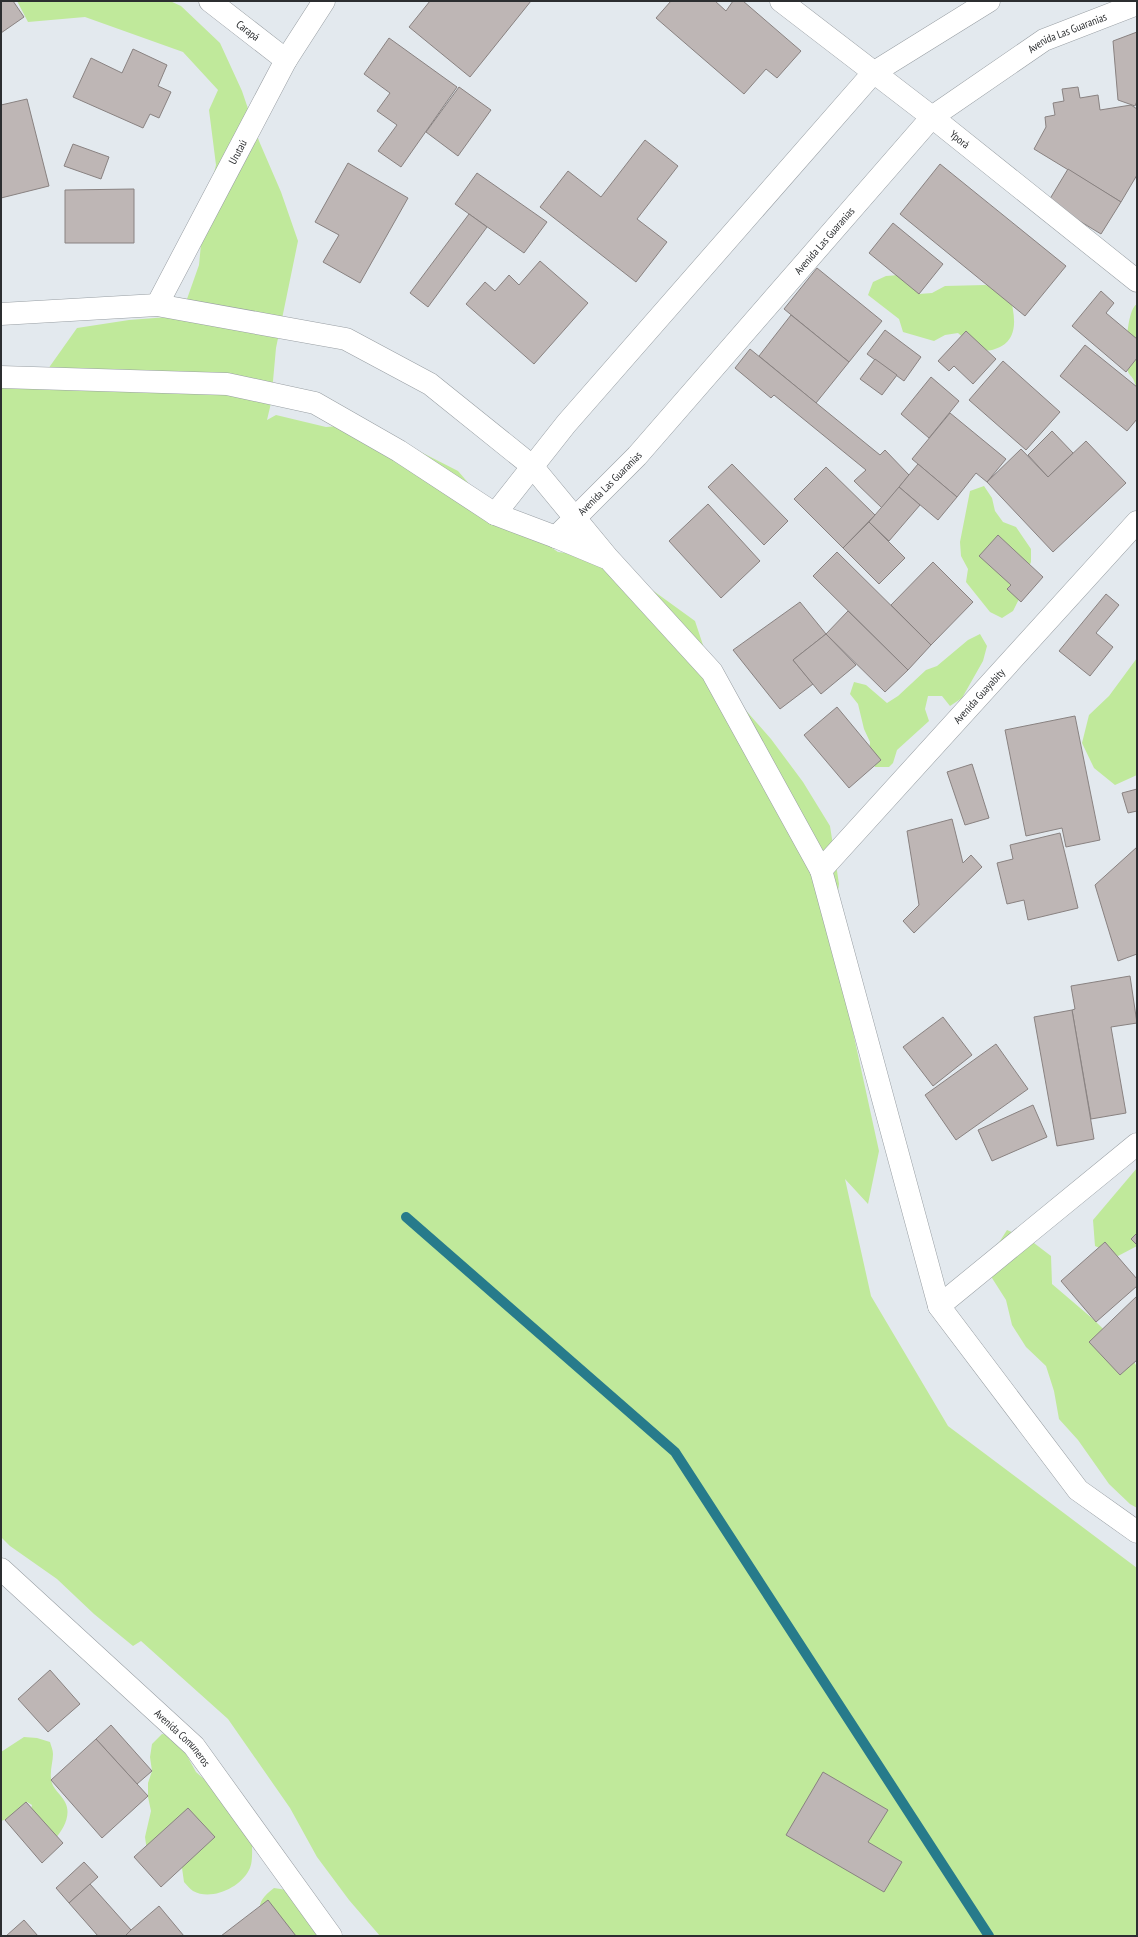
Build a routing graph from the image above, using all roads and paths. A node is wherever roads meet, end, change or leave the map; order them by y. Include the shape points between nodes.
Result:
1 (210, 1) edge
2 (324, 1) edge
3 (781, 1) edge
4 (989, 1) edge
5 (1137, 4) edge
6 (286, 60) junction
7 (873, 73) junction
8 (932, 117) junction
9 (1137, 281) edge
10 (157, 305) junction
11 (1, 314) edge
12 (1, 377) edge
13 (532, 466) junction
14 (495, 514) junction
15 (574, 518) junction
16 (1137, 522) edge
17 (556, 536) junction
18 (608, 558) junction
19 (821, 870) junction
20 (1137, 1144) edge
21 (940, 1306) junction
22 (1137, 1532) edge
23 (1, 1568) edge
24 (331, 1936) edge

1 - 6 street, Carapá
2 - 6 street, Urutaú
3 - 7 street, Yporá
4 - 7 street
5 - 8 street, Avenida Las Guaranias via 1044,40
6 - 10 street, Urutaú
7 - 8 street, Yporá
7 - 13 street via 571,418
8 - 9 street, Yporá
8 - 15 street, Avenida Las Guaranias via 637,456
10 - 11 street
10 - 13 street via 346,339 430,384
12 - 14 street via 228,384 315,403 399,451
13 - 14 street
13 - 15 street
14 - 17 street
15 - 17 street, Avenida Las Guaranias
15 - 18 street
16 - 19 street, Avenida Guayabity
17 - 18 street
18 - 19 street via 712,672
19 - 21 street
20 - 21 street
21 - 22 street via 1078,1490
23 - 24 street, Avenida Comuneros via 194,1746

